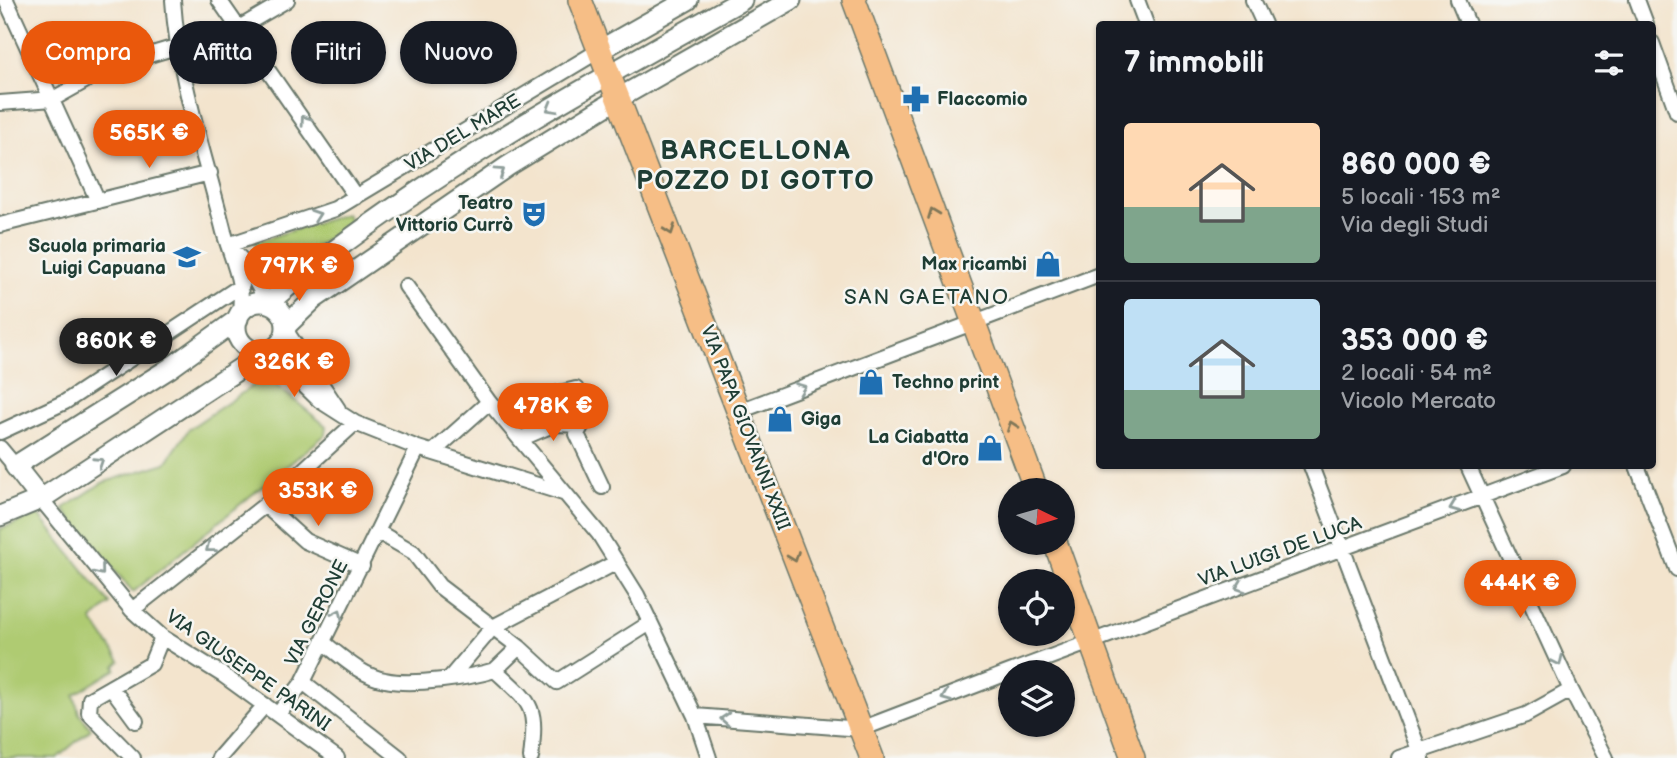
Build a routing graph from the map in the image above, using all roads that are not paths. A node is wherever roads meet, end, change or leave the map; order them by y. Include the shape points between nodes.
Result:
1 (6, 0) edge
2 (173, 0) edge
3 (219, 0) edge
4 (287, 0) edge
5 (580, 0) edge
6 (688, 0) edge
7 (742, 0) edge
8 (791, 0) edge
9 (854, 0) edge
10 (1137, 0) edge
11 (1253, 0) edge
12 (1458, 0) edge
13 (1637, 0) edge
14 (174, 21) edge
15 (234, 21) edge
16 (251, 21) edge
17 (1145, 21) edge
18 (1263, 21) edge
19 (1467, 21) edge
20 (1645, 21) edge
21 (169, 49) edge
22 (600, 50) junction
23 (1656, 54) edge
24 (610, 74) junction
25 (277, 83) edge
26 (186, 84) edge
27 (619, 98) junction
28 (53, 99) junction
29 (0, 103) edge
30 (1677, 112) edge
31 (210, 173) junction
32 (356, 197) junction
33 (97, 201) junction
34 (0, 225) edge
35 (228, 245) junction
36 (1096, 276) edge
37 (242, 285) junction
38 (406, 286) dead end
39 (268, 303) junction
40 (239, 317) junction
41 (974, 323) junction
42 (286, 329) junction
43 (265, 352) junction
44 (492, 406) junction
45 (737, 412) junction
46 (349, 419) junction
47 (582, 425) junction
48 (0, 432) edge
49 (520, 439) junction
50 (0, 448) edge
51 (418, 448) junction
52 (433, 452) junction
53 (15, 466) junction
54 (1312, 469) edge
55 (1470, 469) edge
56 (1555, 469) edge
57 (1638, 469) edge
58 (1032, 478) edge
59 (602, 487) dead end
60 (564, 493) junction
61 (1483, 496) junction
62 (41, 499) junction
63 (265, 505) junction
64 (0, 516) edge
65 (378, 532) junction
66 (1343, 550) junction
67 (1060, 555) edge
68 (617, 562) junction
69 (362, 566) junction
70 (1677, 569) edge
71 (132, 610) junction
72 (650, 623) junction
73 (493, 627) junction
74 (162, 637) junction
75 (1092, 641) junction
76 (324, 643) junction
77 (519, 647) junction
78 (1042, 660) edge
79 (495, 670) junction
80 (998, 677) edge
81 (449, 679) junction
82 (303, 682) junction
83 (111, 687) junction
84 (1571, 690) junction
85 (265, 705) junction
86 (278, 714) junction
87 (695, 716) junction
88 (135, 721) dead end
89 (861, 729) junction
90 (1421, 754) edge
91 (133, 758) edge
92 (219, 758) edge
93 (337, 758) edge
94 (400, 758) edge
95 (531, 758) edge
96 (709, 758) edge
97 (872, 758) edge
98 (1133, 758) edge
99 (1399, 758) edge
100 (1606, 758) edge

1 - 28 street
2 - 14 street
3 - 15 street
4 - 16 street
5 - 22 main road, VIA PAPA GIOVANNI XXIII
6 - 22 street, VIA DEL MARE
7 - 24 street
8 - 27 street
41 -> 9 main road
10 - 17 street
11 - 18 street
12 - 19 street
13 - 20 street
21 - 28 street via 139,58 94,54 85,81
22 - 24 main road, VIA PAPA GIOVANNI XXIII
22 - 32 street, VIA DEL MARE
23 - 30 street
24 - 27 main road, VIA PAPA GIOVANNI XXIII
24 -> 39 street via 496,139 369,226
32 -> 25 street
26 - 31 street
42 -> 27 street via 305,306 383,250
27 -> 45 main road, VIA PAPA GIOVANNI XXIII
28 - 29 street
28 - 33 street
31 - 33 street
31 - 35 street
35 -> 32 street, VIA DEL MARE via 335,209
33 - 34 street
35 - 37 street
35 - 39 street via 246,264
36 - 41 street
37 - 40 street
37 - 48 street via 65,402
38 - 44 street
39 - 40 street via 253,303
39 - 42 street via 281,312
40 - 43 street via 237,331 242,343
40 - 53 street via 170,368
45 -> 41 street
58 -> 41 main road
42 - 43 street via 279,345
42 - 46 street
43 - 46 street via 319,400
62 -> 43 street
44 - 47 street via 576,388 587,415
44 - 49 street
44 - 52 street
45 -> 89 main road, VIA PAPA GIOVANNI XXIII
46 - 51 street
46 - 63 street
47 - 49 street via 555,424
47 - 59 street via 577,434
49 - 60 street
50 - 53 street
51 - 52 street
51 - 65 street, VIA GERONE
52 - 60 street
53 - 62 street
54 - 66 street
55 - 61 street
56 - 61 street, VIA LUIGI DE LUCA
57 - 70 street
60 - 68 street
61 -> 66 street, VIA LUIGI DE LUCA
61 -> 84 street
62 - 64 street
62 -> 71 street, VIA GIUSEPPE PARINI
63 - 69 street via 305,541
63 -> 71 street
65 - 69 street, VIA GERONE
65 - 73 street via 413,552 439,586
66 -> 75 street, VIA LUIGI DE LUCA
66 - 90 street
67 - 75 main road
68 - 72 street
68 - 73 street
76 -> 69 street, VIA GERONE
71 - 74 street, VIA GIUSEPPE PARINI
72 - 77 street via 558,682
72 - 87 street
73 - 77 street
73 - 81 street
74 - 83 street via 151,664
74 - 85 street, VIA GIUSEPPE PARINI
75 - 78 street, VIA LUIGI DE LUCA
75 - 98 main road
76 - 81 street via 360,670 386,680
76 - 82 street, VIA GERONE
77 - 79 street
79 - 81 street
79 - 95 street via 531,708
80 -> 89 street, VIA LUIGI DE LUCA
82 - 86 street, VIA GERONE
82 - 94 street, VIA GERONE
83 - 88 street
83 - 91 street via 90,699 89,713
84 - 90 street via 1526,715
84 - 100 street
85 - 86 street, VIA GIUSEPPE PARINI
85 - 92 street
86 - 93 street, VIA GIUSEPPE PARINI
89 -> 87 street, VIA LUIGI DE LUCA
87 - 96 street
89 - 97 main road, VIA PAPA GIOVANNI XXIII
90 - 99 street

